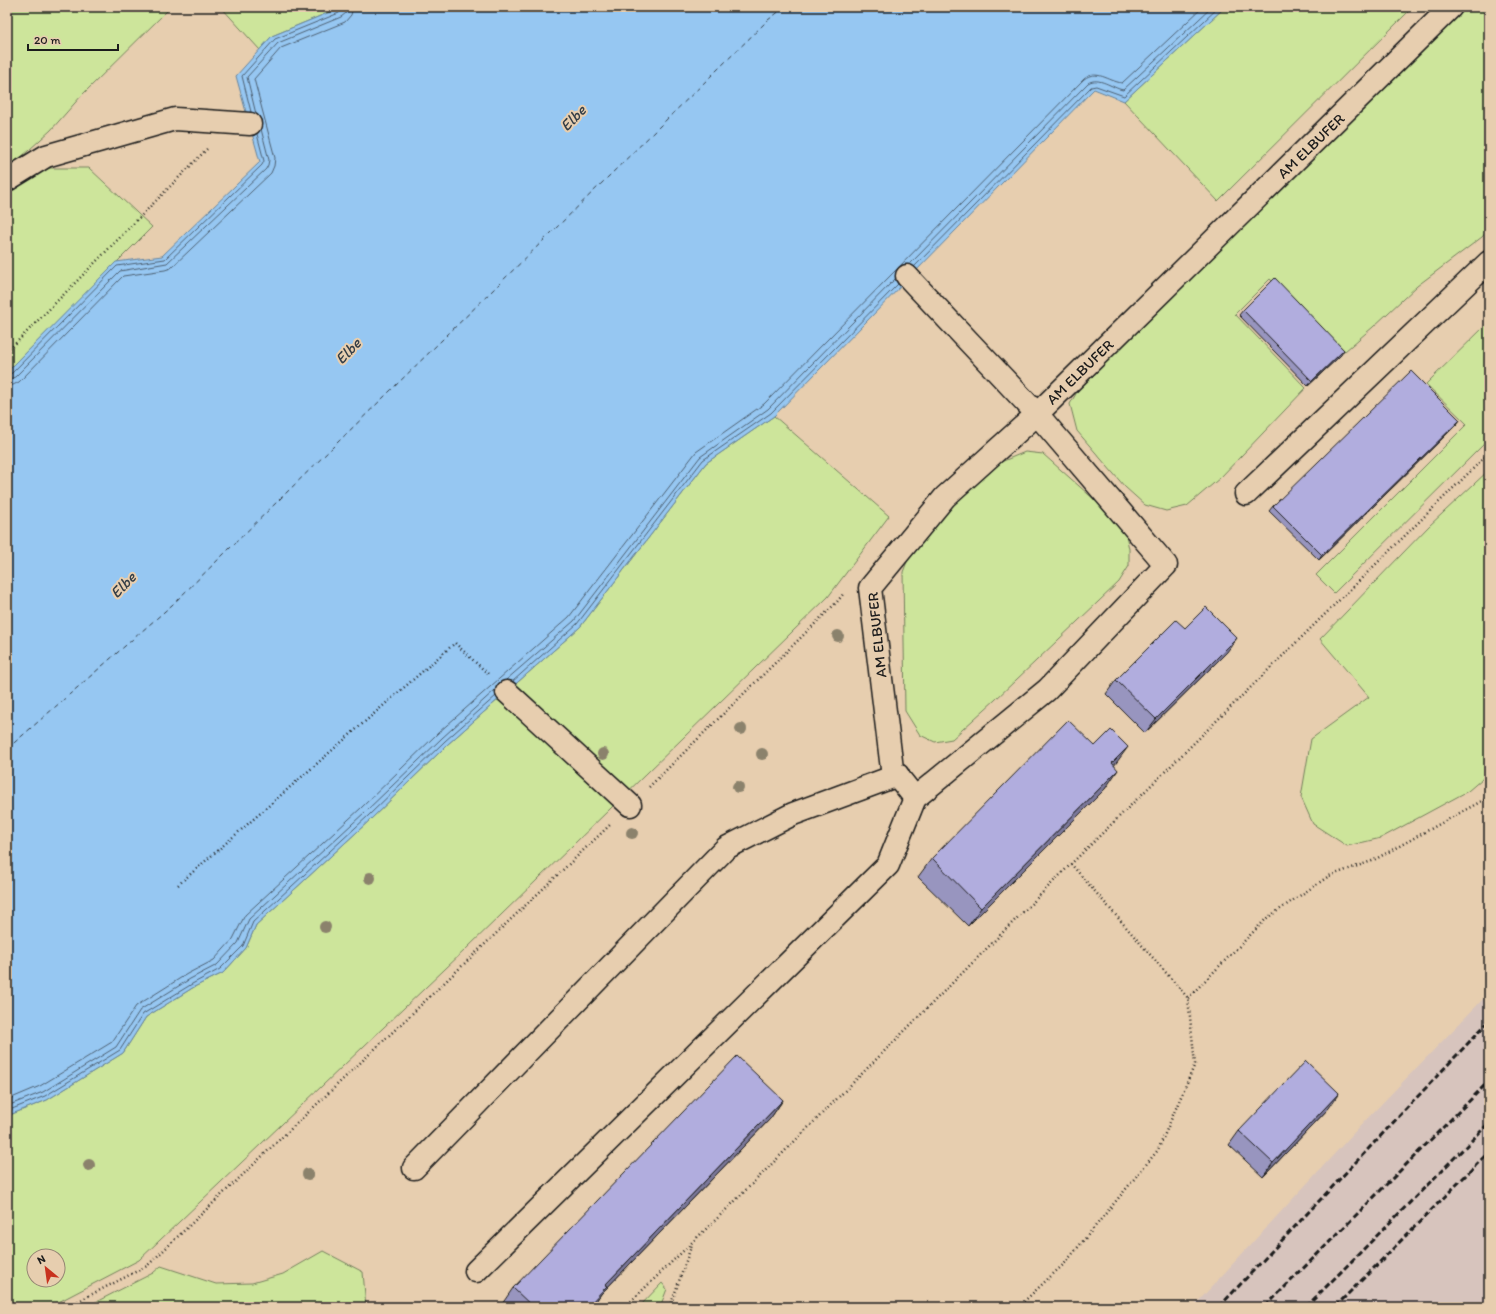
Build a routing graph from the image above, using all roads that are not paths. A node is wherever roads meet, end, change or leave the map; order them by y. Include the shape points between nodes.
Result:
1 (1451, 7) edge
2 (241, 123) road end
3 (7, 180) edge
4 (1489, 262) edge
5 (907, 276) dead end
6 (1037, 414) junction
7 (1246, 494) dead end
8 (507, 692) road end
9 (898, 775) junction
10 (915, 798) junction
11 (630, 805) road end
12 (414, 1168) dead end
13 (476, 1271) dead end

1 - 6 lane, AM ELBUFER
2 - 3 lane via 175,119 46,156
4 - 7 lane
5 - 6 lane
6 - 9 lane, AM ELBUFER via 945,497 870,588 892,769
6 - 10 lane via 1166,565 1046,690
8 - 11 lane
9 - 10 lane, AM ELBUFER
9 - 12 lane via 793,814 726,848
10 - 13 lane via 888,865

